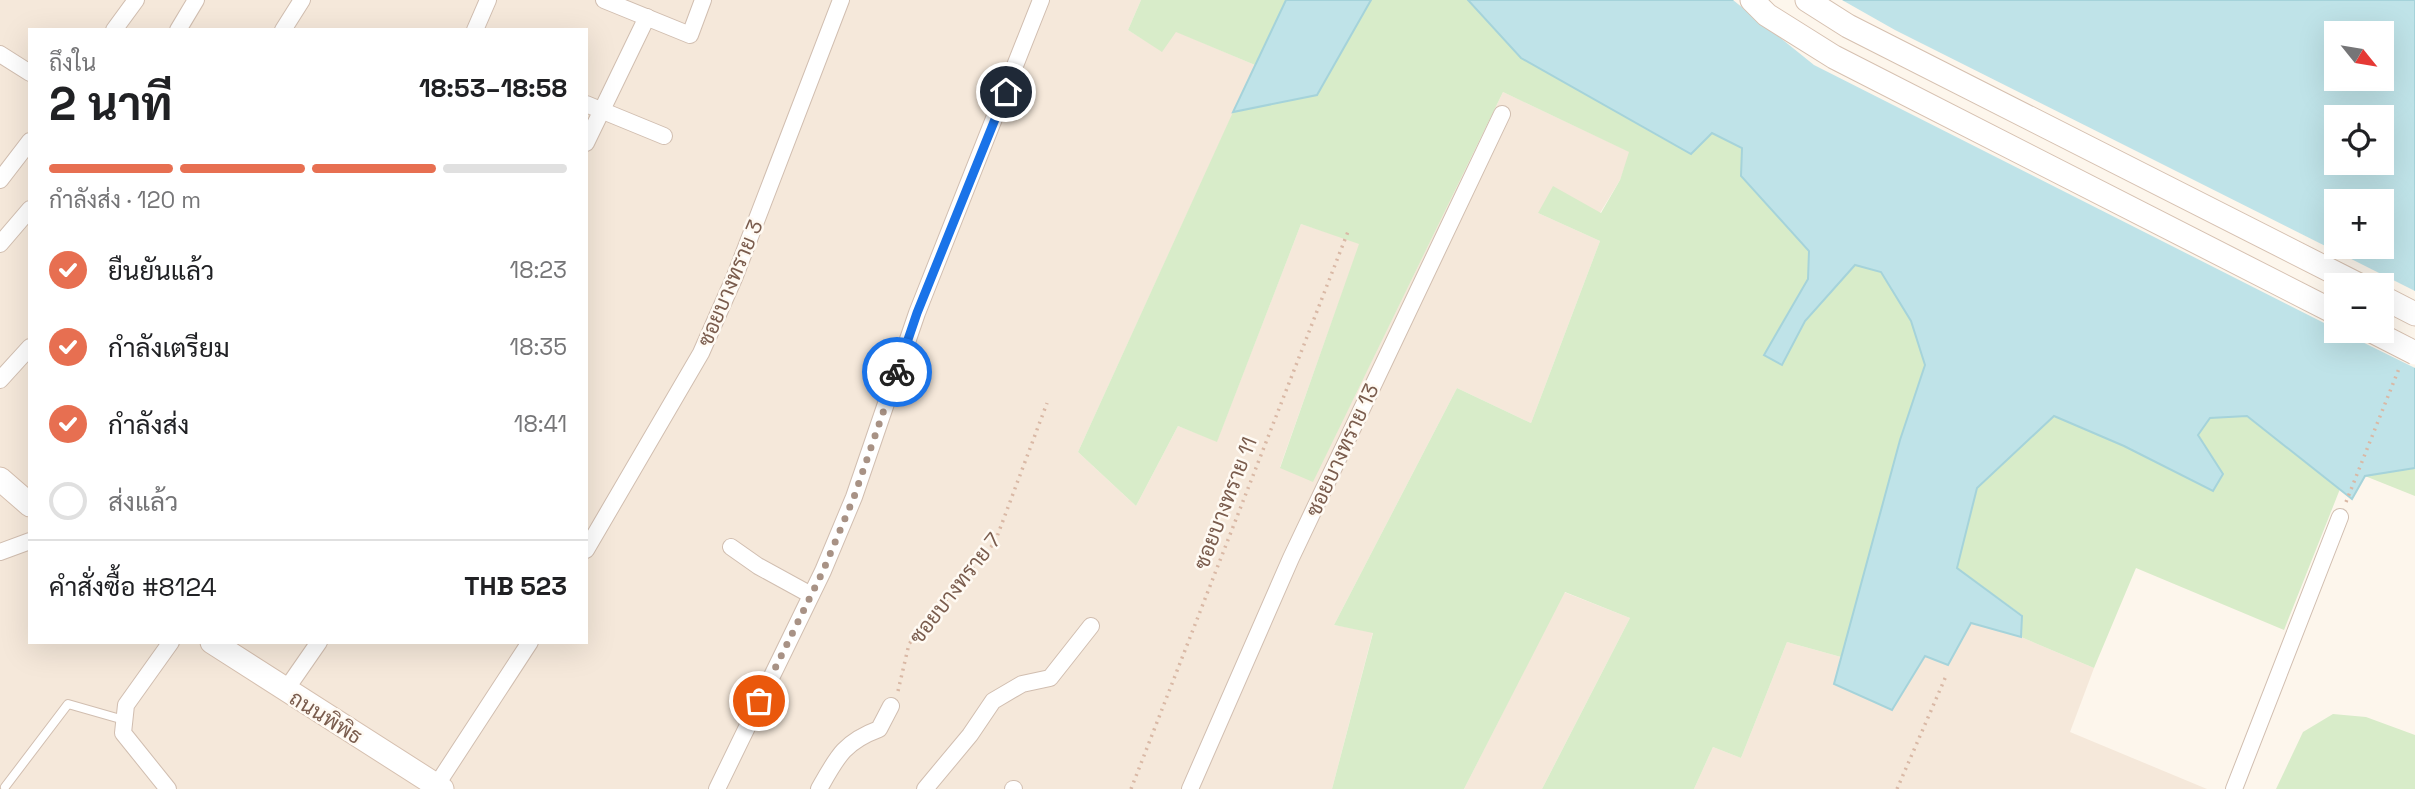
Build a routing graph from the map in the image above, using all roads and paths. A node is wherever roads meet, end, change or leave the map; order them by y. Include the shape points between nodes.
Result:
1 (136, 0) edge
2 (196, 0) edge
3 (302, 0) edge
4 (488, 0) edge
5 (604, 0) edge
6 (704, 0) edge
7 (841, 0) edge
8 (1041, 0) edge
9 (1752, 0) edge
10 (1807, 0) edge
11 (647, 17) junction
12 (115, 28) edge
13 (179, 28) edge
14 (284, 28) edge
15 (476, 28) edge
16 (0, 54) edge
17 (28, 72) edge
18 (594, 107) edge
19 (1502, 114) dead end
20 (588, 134) edge
21 (664, 135) dead end
22 (28, 144) edge
23 (0, 180) edge
24 (28, 211) edge
25 (1349, 229) dead end
26 (0, 244) edge
27 (2335, 273) edge
28 (2394, 303) edge
29 (2324, 307) edge
30 (2415, 314) edge
31 (2393, 343) edge
32 (28, 349) edge
33 (2410, 353) edge
34 (0, 380) edge
35 (1047, 403) dead end
36 (0, 480) edge
37 (28, 503) edge
38 (2340, 517) joint
39 (28, 542) edge
40 (588, 547) edge
41 (731, 547) dead end
42 (0, 552) edge
43 (811, 595) junction
44 (1091, 626) dead end
45 (170, 644) edge
46 (215, 644) edge
47 (318, 644) edge
48 (529, 644) edge
49 (1946, 676) dead end
50 (285, 691) junction
51 (891, 706) joint
52 (124, 720) junction
53 (5, 787) edge
54 (165, 787) edge
55 (439, 788) edge
56 (717, 789) edge
57 (819, 789) edge
58 (925, 789) edge
59 (1131, 789) edge
60 (1190, 789) edge
61 (1897, 789) edge
62 (2234, 789) edge

1 - 12 street
2 - 13 street
3 - 14 street
4 - 15 street
5 - 11 street
6 - 11 street via 690,35
7 - 40 street, ซอยบางทราย 3 via 701,353
8 - 43 street via 917,313 854,497
9 - 29 main road via 1767,15 1834,57
10 - 27 main road via 1848,26
11 - 18 street
16 - 17 street
18 - 20 street
18 - 21 street
19 - 60 street, ซอยบางทราย 13 via 1291,558
22 - 23 street
24 - 26 street
25 - 59 path, ซอยบางทราย 11
28 - 30 main road
31 - 33 main road, bridge
32 - 34 street
33 - 38 path
35 - 51 path, ซอยบางทราย 7 via 995,542 909,644
36 - 37 main road
38 - 62 street
39 - 42 street
41 - 43 street
43 - 56 street
44 - 58 street via 1050,678 1022,684 993,701
45 - 52 street via 125,705
46 - 50 main road, ถนนพิพิธ
47 - 50 street
48 - 55 street
49 - 61 path
50 - 55 main road, ถนนพิพิธ
51 - 57 street via 879,729 855,738 838,755
52 - 53 lane via 68,704
52 - 54 street via 123,733

